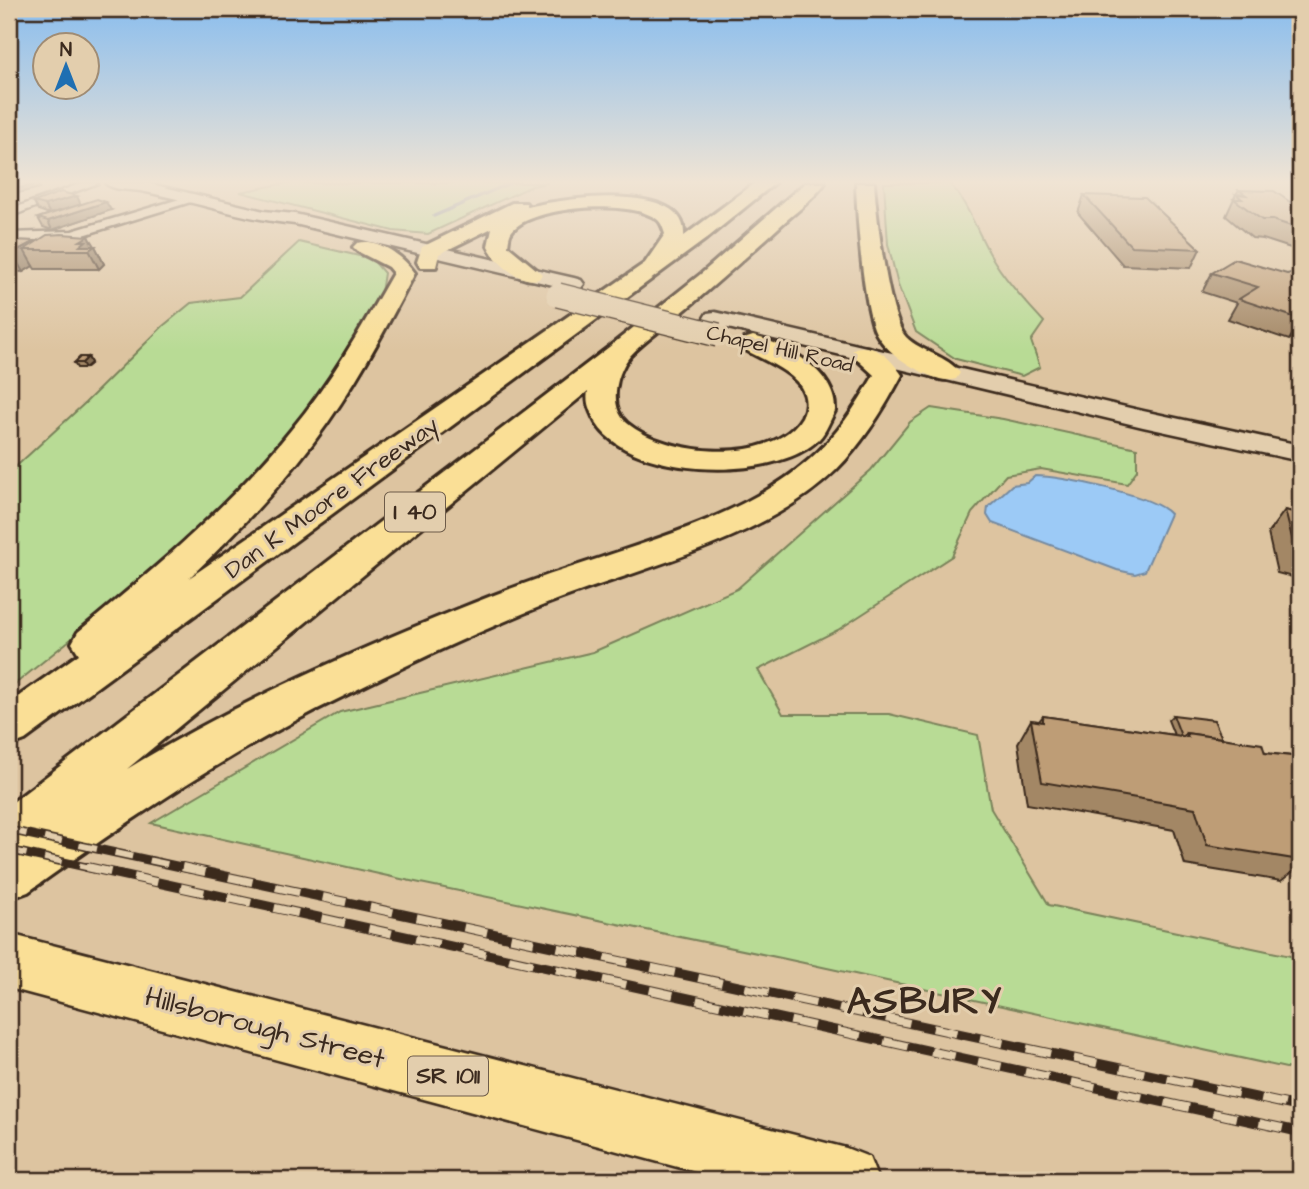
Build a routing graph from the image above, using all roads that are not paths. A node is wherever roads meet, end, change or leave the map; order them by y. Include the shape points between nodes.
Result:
1 (330, 238) edge
2 (363, 238) edge
3 (462, 238) edge
4 (499, 238) edge
5 (673, 238) edge
6 (692, 238) edge
7 (754, 238) edge
8 (870, 238) edge
9 (364, 247) junction
10 (428, 257) junction
11 (654, 267) junction
12 (531, 274) junction
13 (566, 290) junction
14 (716, 326) junction
15 (753, 344) junction
16 (618, 353) junction
17 (864, 354) junction
18 (946, 373) junction
19 (888, 376) junction
20 (1300, 453) edge
21 (1300, 470) edge
22 (9, 716) edge
23 (9, 727) edge
24 (9, 835) edge
25 (9, 874) edge
26 (30, 966) edge
27 (846, 1180) edge

1 - 9 main road, Chapel Hill Road
2 - 10 main road, Chapel Hill Road
3 - 10 highway
4 - 12 highway via 501,251
5 - 11 highway
6 - 11 highway, I 40
7 - 16 highway, I 40
8 - 18 highway via 886,330 904,351
9 - 10 main road, Chapel Hill Road
9 - 22 highway via 396,262 404,273 309,428 248,500 191,555
10 - 12 main road, Chapel Hill Road
10 - 13 main road, Chapel Hill Road
11 - 23 highway, Dan K Moore Freeway / I 40
12 - 13 main road, Chapel Hill Road
13 - 14 main road, Chapel Hill Road, bridge
14 - 15 main road, Chapel Hill Road
14 - 17 main road, Chapel Hill Road
15 - 16 highway via 810,379 820,396 818,417 806,435 775,452 721,460 661,453 614,428 603,411 601,393
15 - 19 main road, Chapel Hill Road
16 - 24 highway, I 40
17 - 18 main road, Chapel Hill Road
17 - 19 highway via 879,363
18 - 20 main road, Chapel Hill Road
19 - 21 main road, Chapel Hill Road
19 - 25 highway via 829,459 811,476 759,507 675,544 459,623 295,700 195,752
26 - 27 main road, Hillsborough Street / SR 1011

